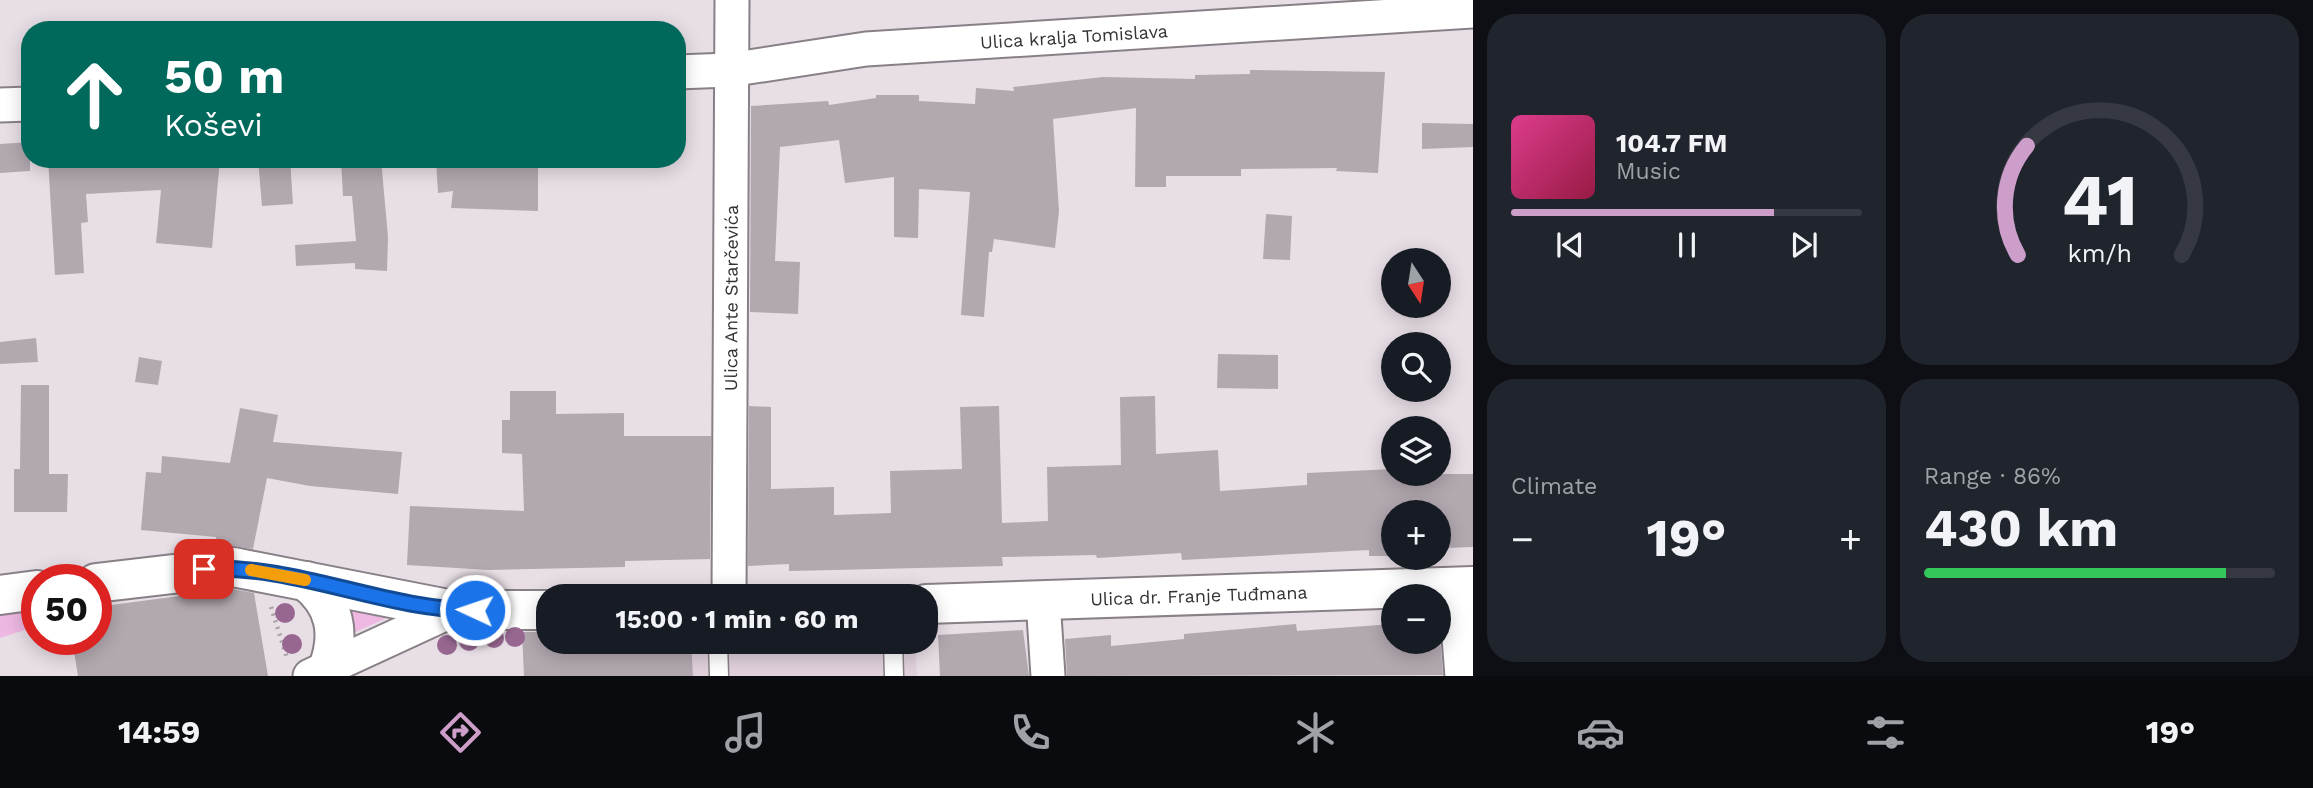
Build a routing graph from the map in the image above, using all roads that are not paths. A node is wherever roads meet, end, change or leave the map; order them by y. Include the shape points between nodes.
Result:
1 (732, 0) edge
2 (1473, 11) edge
3 (729, 69) junction
4 (686, 71) edge
5 (21, 104) edge
6 (0, 105) edge
7 (112, 581) edge
8 (306, 581) junction
9 (729, 584) edge
10 (1464, 587) edge
11 (21, 592) edge
12 (0, 595) edge
13 (1043, 600) junction
14 (938, 604) edge
15 (453, 610) junction
16 (536, 610) edge
17 (718, 654) edge
18 (893, 654) edge
19 (309, 669) edge
20 (719, 676) edge
21 (894, 676) edge
22 (1048, 676) edge
23 (1462, 676) edge

1 - 3 street, Ulica Ante Starčevića
2 - 3 street, Ulica kralja Tomislava via 866,49
3 - 4 street, Ulica kralja Tomislava
3 - 9 street, Ulica Ante Starčevića
5 - 6 street
7 - 8 main road via 233,567
8 - 15 main road
8 - 19 main road via 326,600 335,643
10 - 13 main road, Ulica dr. Franje Tuđmana
10 - 23 street
11 - 12 main road
13 - 14 main road, Ulica dr. Franje Tuđmana
13 - 22 street
15 - 16 main road
15 - 19 street
17 - 20 lane
18 - 21 lane

